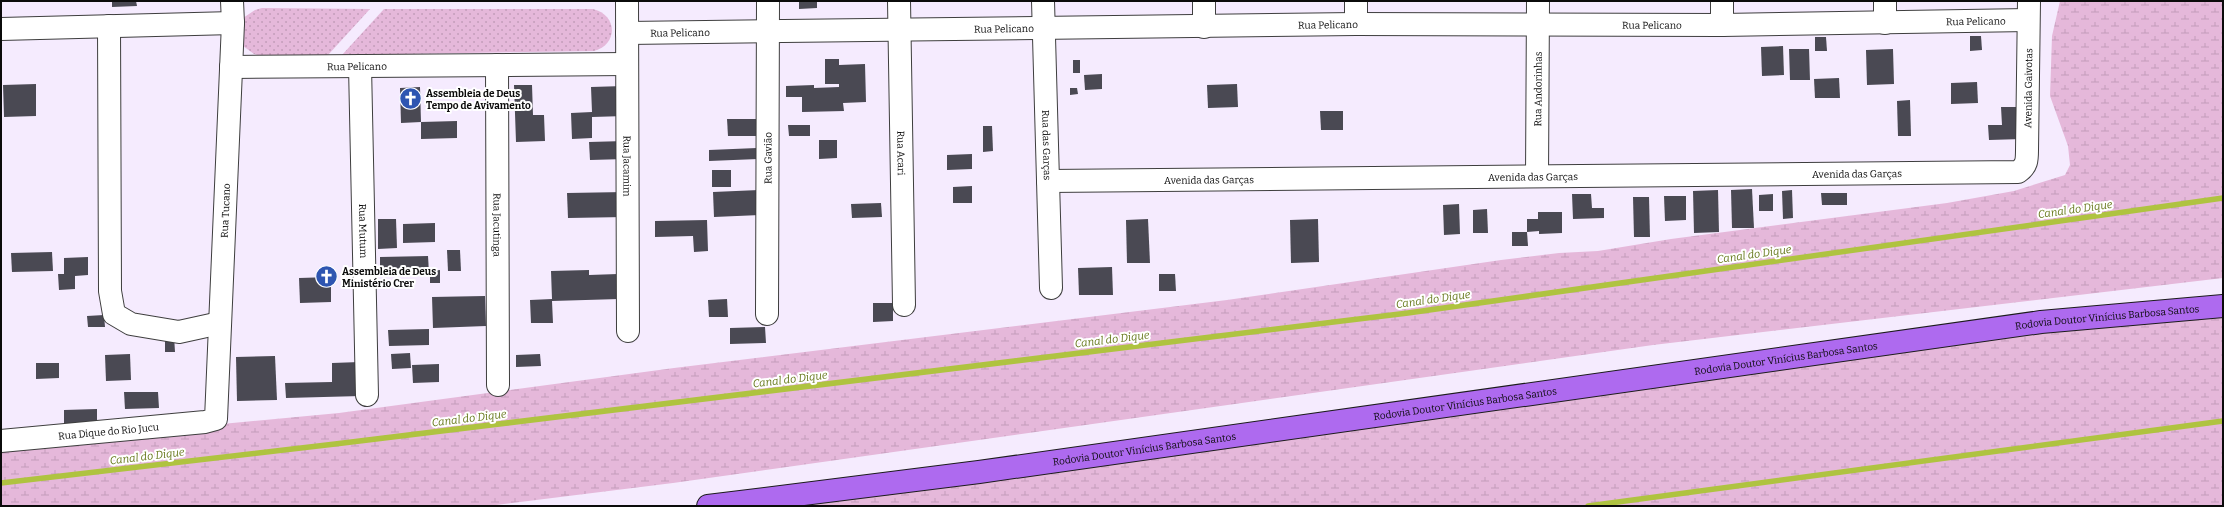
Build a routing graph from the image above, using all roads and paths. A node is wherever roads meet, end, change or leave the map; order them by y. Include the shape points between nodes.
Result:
1 (232, 1) edge
2 (627, 1) edge
3 (768, 1) edge
4 (899, 1) edge
5 (1043, 1) edge
6 (1204, 1) edge
7 (1356, 1) edge
8 (1538, 1) edge
9 (1722, 1) edge
10 (1884, 1) edge
11 (2028, 11) edge
12 (233, 23) junction
13 (1885, 23) junction
14 (1356, 24) junction
15 (1538, 24) junction
16 (1722, 25) junction
17 (109, 26) junction
18 (1204, 26) junction
19 (1044, 28) junction
20 (1, 29) edge
21 (899, 30) junction
22 (768, 32) junction
23 (627, 33) junction
24 (627, 64) junction
25 (497, 65) junction
26 (360, 66) junction
27 (231, 67) junction
28 (2018, 172) joint
29 (1537, 176) junction
30 (1048, 181) junction
31 (1051, 288) dead end
32 (904, 305) dead end
33 (2223, 306) edge
34 (767, 314) dead end
35 (220, 323) junction
36 (628, 331) dead end
37 (498, 384) dead end
38 (367, 395) dead end
39 (216, 419) joint
40 (1, 440) edge
41 (708, 506) edge

1 - 12 street, Rua Tucano
2 - 23 street, Rua Jacamim
3 - 22 street, Rua Gavião
4 - 21 street, Rua Acari
5 - 19 street, Rua das Garças
6 - 18 street
7 - 14 street
8 - 15 street, Rua Andorinhas
9 - 16 street
10 - 13 street
11 - 13 street, Rua Pelicano
11 - 28 street, Avenida Gaivotas via 2028,150 2024,168
12 - 17 street
12 - 27 street, Rua Tucano
13 - 16 street, Rua Pelicano
14 - 15 street, Rua Pelicano
14 - 18 street, Rua Pelicano
15 - 16 street, Rua Pelicano
15 - 29 street, Rua Andorinhas
17 - 20 street
17 - 35 street via 110,291 114,314 131,324 179,332
18 - 19 street, Rua Pelicano
19 - 21 street, Rua Pelicano
19 - 30 street, Rua das Garças
21 - 22 street, Rua Pelicano
21 - 32 street, Rua Acari
22 - 23 street, Rua Pelicano
22 - 34 street, Rua Gavião
23 - 24 street, Rua Jacamim
24 - 25 street, Rua Pelicano
24 - 36 street, Rua Jacamim
25 - 26 street, Rua Pelicano
25 - 37 street, Rua Jacutinga
26 - 27 street, Rua Pelicano
26 - 38 street, Rua Mutum
27 - 35 street, Rua Tucano
28 - 29 street, Avenida das Garças
29 - 30 street, Avenida das Garças
30 - 31 street, Rua das Garças
33 - 41 main road, Rodovia Doutor Vinícius Barbosa Santos via 2041,322 979,472
35 - 39 street, Rua Tucano
39 - 40 street, Rua Dique do Rio Jucu

